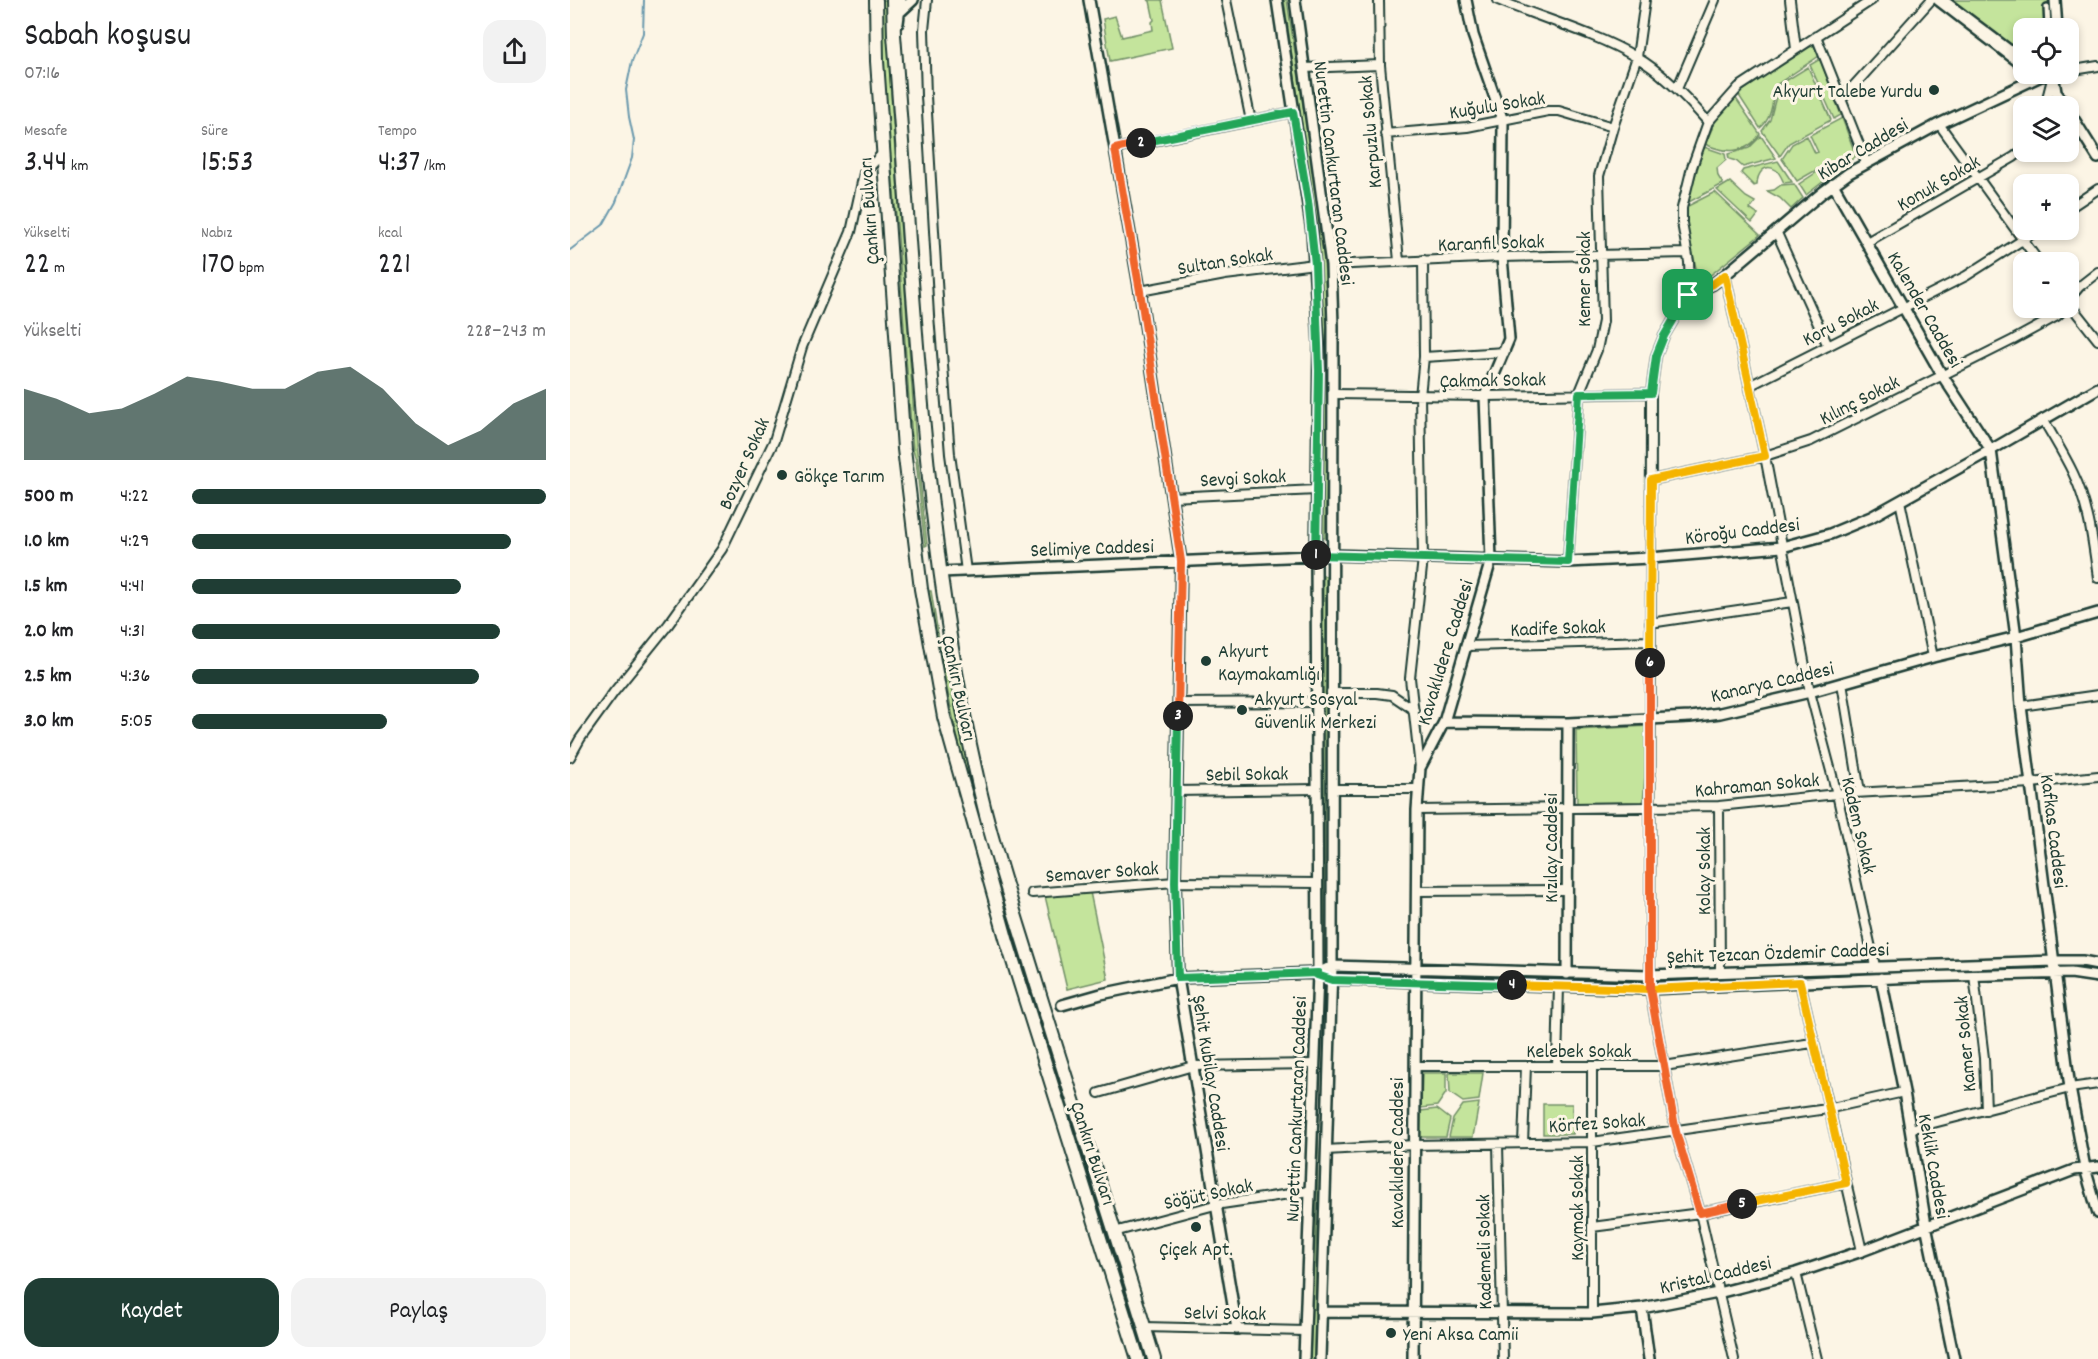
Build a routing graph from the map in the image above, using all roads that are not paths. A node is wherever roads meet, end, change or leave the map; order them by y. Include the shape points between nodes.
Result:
1 (876, 0) edge
2 (893, 0) edge
3 (901, 0) edge
4 (913, 0) edge
5 (927, 0) edge
6 (1089, 0) edge
7 (1226, 0) edge
8 (1277, 0) edge
9 (1294, 0) edge
10 (1379, 0) edge
11 (1467, 0) edge
12 (1498, 0) edge
13 (1646, 0) edge
14 (1715, 0) edge
15 (1790, 0) edge
16 (1872, 0) edge
17 (1930, 0) edge
18 (1938, 0) edge
19 (1946, 0) edge
20 (2055, 0) edge
21 (2047, 7) dead end
22 (899, 13) junction
23 (2048, 18) edge
24 (2056, 18) edge
25 (1816, 36) junction
26 (1796, 49) junction
27 (2013, 51) edge
28 (895, 52) junction
29 (1637, 57) junction
30 (2013, 58) edge
31 (1380, 65) junction
32 (2098, 66) edge
33 (1304, 68) junction
34 (2079, 69) edge
35 (2020, 84) edge
36 (1677, 89) junction
37 (1841, 100) junction
38 (1293, 112) junction
39 (1251, 121) junction
40 (1503, 121) junction
41 (1708, 122) junction
42 (1939, 124) junction
43 (1612, 127) junction
44 (2079, 127) edge
45 (1385, 134) junction
46 (1115, 149) junction
47 (884, 152) junction
48 (2013, 158) edge
49 (2098, 158) edge
50 (1866, 162) junction
51 (1978, 178) junction
52 (1833, 184) junction
53 (2098, 189) edge
54 (2079, 202) edge
55 (2013, 227) edge
56 (1776, 231) junction
57 (2022, 240) joint
58 (1867, 242) junction
59 (2031, 252) edge
60 (1687, 253) junction
61 (1601, 256) junction
62 (1502, 257) junction
63 (1423, 260) junction
64 (1399, 261) junction
65 (1315, 264) junction
66 (1331, 265) junction
67 (2098, 273) edge
68 (1725, 275) junction
69 (2079, 287) edge
70 (1140, 291) junction
71 (1688, 295) junction
72 (1904, 307) junction
73 (2079, 315) edge
74 (2053, 318) edge
75 (2098, 340) edge
76 (1828, 346) junction
77 (1505, 352) junction
78 (1424, 357) junction
79 (1942, 375) junction
80 (1749, 386) junction
81 (2098, 387) edge
82 (1651, 393) junction
83 (1334, 394) junction
84 (1579, 394) junction
85 (1420, 396) junction
86 (1485, 396) junction
87 (2043, 419) junction
88 (1991, 450) junction
89 (1765, 456) junction
90 (1651, 480) junction
91 (1317, 490) junction
92 (1171, 497) junction
93 (1900, 501) junction
94 (1782, 547) junction
95 (1333, 555) junction
96 (1316, 556) junction
97 (1423, 558) junction
98 (1650, 558) junction
99 (1491, 560) junction
100 (1181, 561) junction
101 (1568, 562) junction
102 (966, 571) junction
103 (941, 572) junction
104 (2098, 578) edge
105 (1792, 602) junction
106 (2098, 613) edge
107 (1650, 623) junction
108 (2016, 637) junction
109 (1650, 641) junction
110 (1467, 646) junction
111 (1933, 657) junction
112 (1842, 683) junction
113 (1810, 692) junction
114 (1331, 693) junction
115 (2098, 696) edge
116 (1317, 702) junction
117 (1178, 703) junction
118 (2021, 706) junction
119 (1414, 710) junction
120 (1650, 719) junction
121 (1444, 722) junction
122 (1568, 723) junction
123 (570, 757) edge
124 (1420, 768) junction
125 (2098, 776) edge
126 (2031, 783) junction
127 (1317, 789) junction
128 (1332, 789) junction
129 (1419, 789) junction
130 (1176, 791) junction
131 (1860, 792) junction
132 (1837, 794) junction
133 (1719, 806) junction
134 (1568, 807) junction
135 (1651, 807) junction
136 (1417, 810) junction
137 (1175, 882) junction
138 (1317, 883) junction
139 (1568, 890) junction
140 (1417, 891) junction
141 (1032, 893) dead end
142 (2054, 961) junction
143 (2098, 964) edge
144 (1332, 966) junction
145 (1875, 966) junction
146 (1417, 970) junction
147 (1720, 971) junction
148 (2055, 973) junction
149 (1318, 974) junction
150 (1567, 974) junction
151 (1648, 975) junction
152 (1974, 975) junction
153 (2098, 977) edge
154 (1178, 978) junction
155 (1881, 978) junction
156 (1332, 980) junction
157 (1416, 982) junction
158 (1800, 982) junction
159 (1560, 986) junction
160 (1650, 989) junction
161 (1062, 1005) dead end
162 (1812, 1043) junction
163 (1314, 1064) junction
164 (1193, 1066) junction
165 (1415, 1066) junction
166 (1526, 1066) junction
167 (1557, 1066) junction
168 (1592, 1066) junction
169 (1664, 1066) junction
170 (2098, 1084) edge
171 (2070, 1088) junction
172 (1904, 1092) junction
173 (1099, 1093) dead end
174 (1827, 1108) junction
175 (1986, 1110) junction
176 (1910, 1129) junction
177 (1676, 1132) junction
178 (1523, 1143) junction
179 (1592, 1143) junction
180 (1498, 1144) junction
181 (1414, 1145) junction
182 (1326, 1150) junction
183 (2098, 1167) edge
184 (2085, 1168) junction
185 (1846, 1183) junction
186 (1310, 1191) junction
187 (1215, 1205) junction
188 (1700, 1213) junction
189 (2098, 1213) edge
190 (1926, 1225) junction
191 (1592, 1227) junction
192 (1114, 1232) junction
193 (1862, 1251) junction
194 (1796, 1273) junction
195 (1718, 1293) junction
196 (1642, 1308) junction
197 (1321, 1312) junction
198 (1414, 1313) junction
199 (1592, 1313) junction
200 (1501, 1314) junction
201 (1144, 1327) junction
202 (1237, 1329) junction
203 (1305, 1331) junction
204 (1138, 1359) edge
205 (1154, 1359) edge
206 (1304, 1359) edge
207 (1320, 1359) edge
208 (1413, 1359) edge
209 (1503, 1359) edge
210 (1649, 1359) edge
211 (1734, 1359) edge
212 (1817, 1359) edge
213 (1954, 1359) edge

1 - 47 highway, Çankırı Bulvarı
2 - 28 highway, Çankırı Bulvarı
3 - 22 street, Çankırı Bulvarı
4 - 22 street
5 - 102 street via 926,85 939,315 950,454
6 - 46 street, Şehit Kubilay Caddesi
7 - 39 street
8 - 38 street, Nurettin Cankurtaran Caddesi
9 - 33 street, Nurettin Cankurtaran Caddesi
10 - 31 street, Karpuzlu Sokak
11 - 40 street, Kavaklıdere Caddesi via 1473,35
12 - 29 street
13 - 29 street, Kemer Sokak
14 - 36 street
15 - 26 street
16 - 25 street
17 - 37 street
18 - 30 street
19 - 27 street
20 - 24 street
21 - 23 street
22 - 28 street, Çankırı Bulvarı
25 - 26 street
25 - 37 street
26 - 41 street via 1739,87
28 - 103 highway, Çankırı Bulvarı via 920,393
29 - 36 street
29 - 43 street, Kemer Sokak
31 - 33 street
31 - 45 street, Karpuzlu Sokak
32 - 34 street
33 - 66 street, Nurettin Cankurtaran Caddesi
35 - 42 street, Kibar Caddesi
36 - 41 street
37 - 50 street
38 - 39 street
38 - 65 street, Nurettin Cankurtaran Caddesi
39 - 46 street
40 - 43 street, Kuğulu Sokak via 1559,111
40 - 45 street, Kuğulu Sokak
40 - 62 street, Kavaklıdere Caddesi
41 - 60 street via 1685,190 1682,223
42 - 50 street, Kibar Caddesi
42 - 51 street
43 - 61 street, Kemer Sokak via 1599,176
44 - 49 street
45 - 64 street, Karpuzlu Sokak
46 - 70 street, Şehit Kubilay Caddesi
47 - 123 street, Bozyer Sokak via 864,173 851,232 802,346 774,441 722,549 603,706
47 - 204 highway, Çankırı Bulvarı via 904,449 921,590 944,717 1007,942
48 - 51 street, Konuk Sokak
50 - 52 street, Kibar Caddesi
51 - 55 street
51 - 58 street, Konuk Sokak
52 - 56 street, Kibar Caddesi
52 - 58 street, Kalender Caddesi
53 - 54 street
56 - 68 street, Kibar Caddesi
56 - 76 street
57 - 59 street
57 - 72 street, Koru Sokak via 1966,276
58 - 72 street, Kalender Caddesi
60 - 61 street, Karanfil Sokak
60 - 71 street
61 - 62 street, Karanfil Sokak
61 - 84 street, Kemer Sokak via 1601,331
62 - 63 street, Karanfil Sokak
62 - 77 street, Kavaklıdere Caddesi via 1509,331
63 - 64 street, Karanfil Sokak
63 - 78 street
64 - 66 street, Karanfil Sokak
65 - 70 street, Sultan Sokak
65 - 91 street, Nurettin Cankurtaran Caddesi via 1319,371
66 - 83 street, Nurettin Cankurtaran Caddesi
67 - 69 street
68 - 71 street, Kibar Caddesi
68 - 80 street, Kadem Sokak
70 - 92 street, Şehit Kubilay Caddesi
71 - 82 street via 1656,356
72 - 76 street, Koru Sokak
72 - 79 street, Kalender Caddesi
73 - 75 street
74 - 79 street, Kılınç Sokak
76 - 80 street, Koru Sokak
77 - 78 street
77 - 86 street, Kavaklıdere Caddesi
78 - 85 street
79 - 88 street, Kalender Caddesi
79 - 89 street, Kılınç Sokak via 1837,430
80 - 89 street, Kadem Sokak
81 - 87 street, Köroğu Caddesi
82 - 84 street, Çakmak Sokak
82 - 90 street
83 - 85 street, Çakmak Sokak
83 - 95 street, Nurettin Cankurtaran Caddesi
84 - 86 street, Çakmak Sokak
84 - 101 street, Kemer Sokak
85 - 86 street, Çakmak Sokak
85 - 97 street
86 - 99 street, Kavaklıdere Caddesi
87 - 88 street, Köroğu Caddesi
87 - 104 street via 2080,490 2092,530
88 - 93 street, Köroğu Caddesi
88 - 108 street, Kafkas Caddesi
89 - 90 street, Kılınç Sokak
89 - 94 street, Kadem Sokak
90 - 98 street
91 - 92 street, Sevgi Sokak
91 - 96 street, Nurettin Cankurtaran Caddesi
92 - 100 street, Şehit Kubilay Caddesi
93 - 94 street, Köroğu Caddesi via 1850,526
93 - 111 street
94 - 98 street, Köroğu Caddesi
94 - 105 street, Kadem Sokak
95 - 96 street, Köroğu Caddesi
95 - 97 street, Köroğu Caddesi
95 - 114 street, Nurettin Cankurtaran Caddesi
96 - 100 street, Selimiye Caddesi
96 - 116 street, Nurettin Cankurtaran Caddesi
97 - 99 street, Köroğu Caddesi
97 - 119 street via 1410,678
98 - 101 street, Köroğu Caddesi
98 - 107 street
99 - 101 street, Köroğu Caddesi
99 - 110 street, Kavaklıdere Caddesi
100 - 102 street, Selimiye Caddesi
100 - 117 street, Şehit Kubilay Caddesi
102 - 103 street, Selimiye Caddesi
103 - 192 highway, Çankırı Bulvarı via 962,703 988,821
105 - 107 street
105 - 113 street, Kadem Sokak
106 - 108 street, Kanarya Caddesi
107 - 109 street
108 - 111 street, Kanarya Caddesi
108 - 118 street, Kafkas Caddesi
109 - 110 street, Kadife Sokak
109 - 120 street
110 - 121 street, Kavaklıdere Caddesi
111 - 112 street, Kanarya Caddesi
112 - 113 street, Kanarya Caddesi
112 - 131 street
113 - 120 street, Kanarya Caddesi via 1720,713
113 - 132 street, Kadem Sokak
114 - 119 street via 1392,695
114 - 128 street, Nurettin Cankurtaran Caddesi
115 - 118 street
116 - 117 street
116 - 127 street, Nurettin Cankurtaran Caddesi
117 - 130 street, Şehit Kubilay Caddesi
118 - 126 street, Kafkas Caddesi
119 - 124 street
120 - 122 street, Kanarya Caddesi
120 - 135 street
121 - 122 street, Kanarya Caddesi
121 - 124 street, Kavaklıdere Caddesi
122 - 134 street, Kızılay Caddesi
124 - 129 street, Kavaklıdere Caddesi
125 - 126 street, Kahraman Sokak
126 - 131 street, Kahraman Sokak
126 - 142 street, Kafkas Caddesi
127 - 130 street, Sebil Sokak
127 - 138 street, Nurettin Cankurtaran Caddesi
128 - 129 street
128 - 144 street, Nurettin Cankurtaran Caddesi
129 - 136 street, Kavaklıdere Caddesi
130 - 137 street, Şehit Kubilay Caddesi
131 - 132 street, Kahraman Sokak
132 - 133 street, Kahraman Sokak
132 - 145 street, Kadem Sokak
133 - 135 street, Kahraman Sokak
133 - 147 street, Kolay Sokak
134 - 135 street, Kahraman Sokak
134 - 136 street, Kahraman Sokak
134 - 139 street, Kızılay Caddesi
135 - 151 street
136 - 140 street, Kavaklıdere Caddesi
137 - 138 street, Semaver Sokak
137 - 141 street, Semaver Sokak
137 - 154 street, Şehit Kubilay Caddesi
138 - 149 street, Nurettin Cankurtaran Caddesi
139 - 140 street
139 - 150 street, Kızılay Caddesi
140 - 146 street, Kavaklıdere Caddesi
142 - 143 street, Şehit Tezcan Özdemir Caddesi
142 - 145 street, Şehit Tezcan Özdemir Caddesi
142 - 148 street, Kafkas Caddesi
144 - 146 street, Şehit Tezcan Özdemir Caddesi
144 - 149 street, Şehit Tezcan Özdemir Caddesi
144 - 156 street, Nurettin Cankurtaran Caddesi
145 - 147 street, Şehit Tezcan Özdemir Caddesi
146 - 150 street, Şehit Tezcan Özdemir Caddesi
146 - 157 street, Kavaklıdere Caddesi
147 - 151 street, Şehit Tezcan Özdemir Caddesi
148 - 152 street, Şehit Tezcan Özdemir Caddesi
148 - 153 street, Şehit Tezcan Özdemir Caddesi
148 - 171 street, Kafkas Caddesi
149 - 154 street
149 - 156 street, Şehit Tezcan Özdemir Caddesi
149 - 163 street, Nurettin Cankurtaran Caddesi
150 - 151 street, Şehit Tezcan Özdemir Caddesi
151 - 160 street
152 - 155 street, Şehit Tezcan Özdemir Caddesi
152 - 175 street, Kamer Sokak
154 - 161 street
154 - 164 street, Şehit Kubilay Caddesi
155 - 158 street, Şehit Tezcan Özdemir Caddesi
155 - 172 street, Keklik Caddesi
156 - 157 street, Şehit Tezcan Özdemir Caddesi
156 - 182 street, Nurettin Cankurtaran Caddesi
157 - 159 street, Şehit Tezcan Özdemir Caddesi
157 - 165 street, Kavaklıdere Caddesi
158 - 160 street, Şehit Tezcan Özdemir Caddesi
158 - 162 street
159 - 160 street, Şehit Tezcan Özdemir Caddesi
159 - 167 street
160 - 169 street
162 - 169 street, Kelebek Sokak
162 - 174 street
163 - 164 street
163 - 186 street, Nurettin Cankurtaran Caddesi
164 - 173 street
164 - 187 street, Şehit Kubilay Caddesi
165 - 166 street, Kelebek Sokak
165 - 181 street, Kavaklıdere Caddesi
166 - 167 street, Kelebek Sokak
166 - 178 street
167 - 168 street, Kelebek Sokak
168 - 169 street, Kelebek Sokak
168 - 179 street, Kaymak Sokak
169 - 177 street
170 - 171 street
171 - 175 street
171 - 184 street, Kafkas Caddesi
172 - 174 street, Körfez Sokak
172 - 176 street, Keklik Caddesi
174 - 177 street, Körfez Sokak
174 - 185 street
175 - 176 street
176 - 190 street, Keklik Caddesi
177 - 179 street, Körfez Sokak
177 - 188 street
178 - 179 street, Körfez Sokak
178 - 180 street, Körfez Sokak
179 - 191 street, Kaymak Sokak
180 - 181 street, Körfez Sokak
180 - 200 street, Kademeli Sokak
181 - 182 street, Körfez Sokak
181 - 198 street, Kavaklıdere Caddesi
182 - 197 street, Nurettin Cankurtaran Caddesi
183 - 184 street, Kristal Caddesi
184 - 189 street, Kafkas Caddesi
184 - 190 street, Kristal Caddesi
185 - 188 street
185 - 193 street
186 - 187 street, Söğüt Sokak
186 - 203 street, Nurettin Cankurtaran Caddesi
187 - 192 street, Söğüt Sokak
187 - 202 street, Şehit Kubilay Caddesi
188 - 191 street
188 - 195 street
190 - 193 street, Kristal Caddesi
190 - 213 street, Keklik Caddesi
191 - 199 street, Kaymak Sokak
192 - 201 highway, Çankırı Bulvarı
193 - 194 street, Kristal Caddesi
194 - 195 street, Kristal Caddesi
194 - 212 street
195 - 196 street, Kristal Caddesi
195 - 211 street
196 - 199 street, Kristal Caddesi
196 - 210 street
197 - 198 street, Kristal Caddesi
197 - 207 street, Nurettin Cankurtaran Caddesi
198 - 200 street, Kristal Caddesi
198 - 208 street, Kavaklıdere Caddesi
199 - 200 street, Kristal Caddesi
200 - 209 street, Kademeli Sokak
201 - 202 street, Selvi Sokak
201 - 205 highway, Çankırı Bulvarı
202 - 203 street, Selvi Sokak
203 - 206 street, Nurettin Cankurtaran Caddesi

